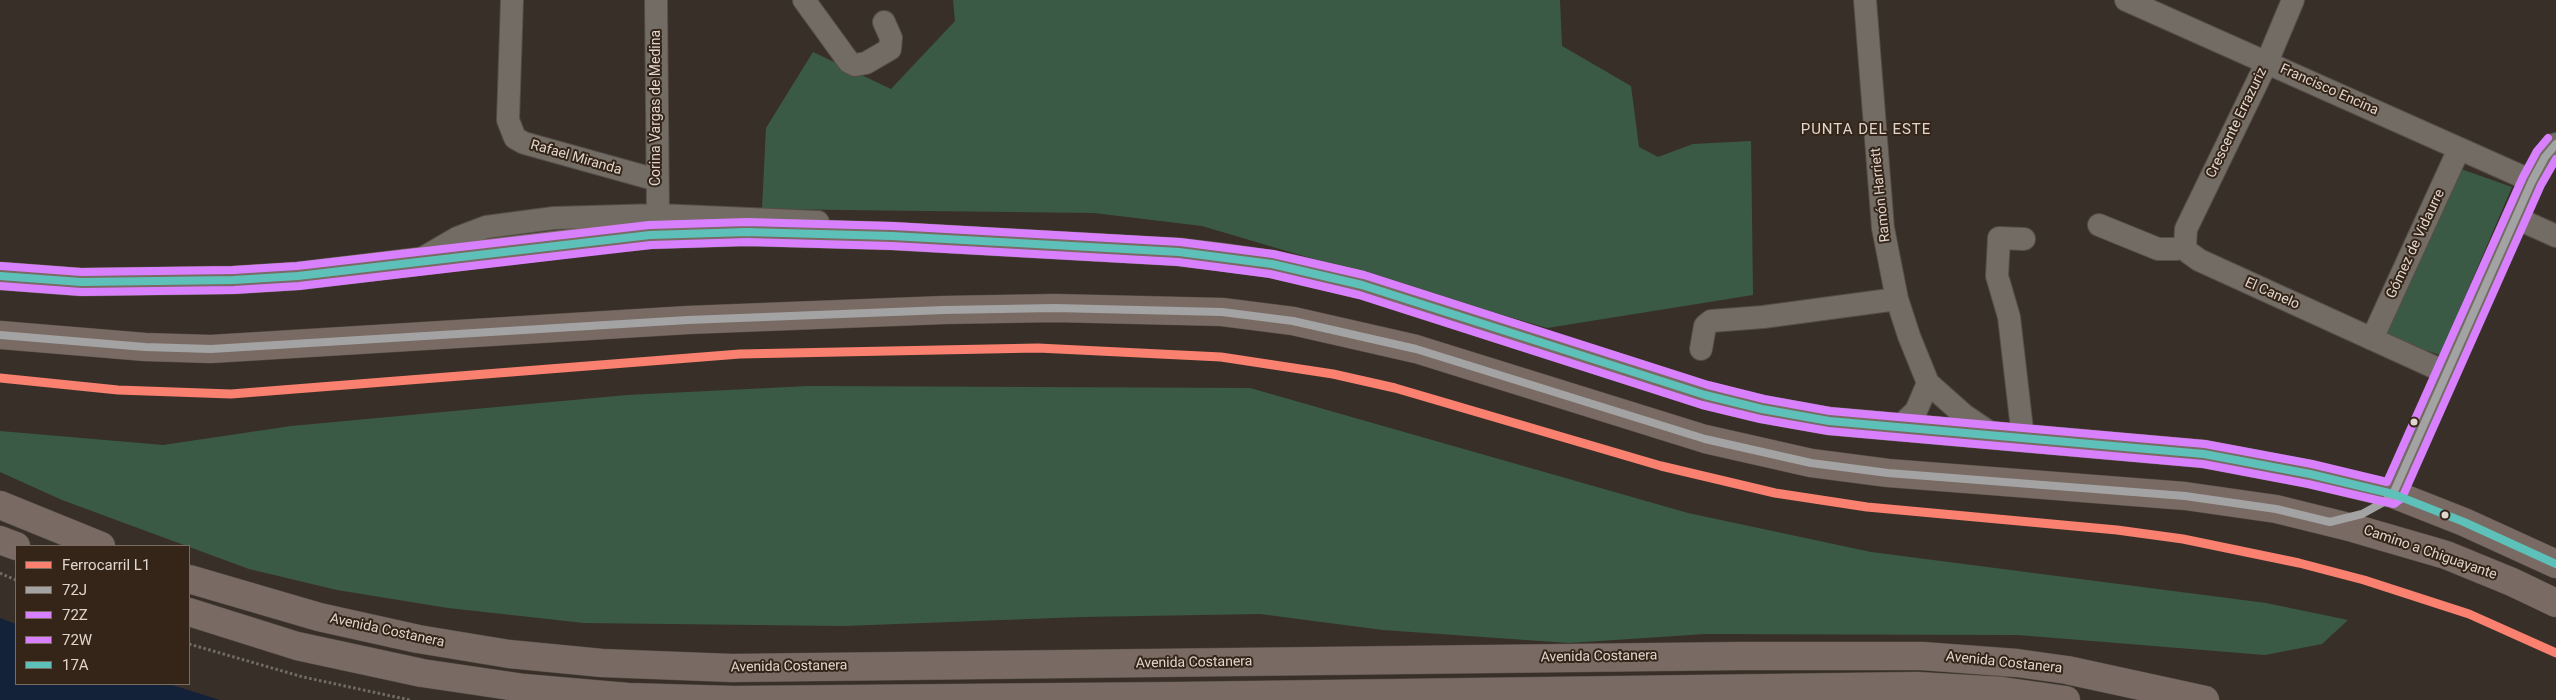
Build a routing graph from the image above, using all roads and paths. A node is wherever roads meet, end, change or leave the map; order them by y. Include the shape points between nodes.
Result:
1 (512, 0) edge
2 (656, 0) edge
3 (804, 0) edge
4 (1865, 0) edge
5 (2126, 0) edge
6 (2293, 0) edge
7 (884, 22) dead end
8 (2267, 62) junction
9 (2556, 144) edge
10 (2460, 149) junction
11 (657, 180) junction
12 (2532, 181) junction
13 (658, 215) junction
14 (2516, 218) junction
15 (2099, 225) dead end
16 (892, 236) junction
17 (2556, 236) edge
18 (2024, 239) dead end
19 (2186, 246) junction
20 (417, 261) junction
21 (0, 276) edge
22 (1897, 299) junction
23 (0, 335) edge
24 (2372, 339) junction
25 (1701, 349) dead end
26 (2447, 373) junction
27 (1928, 383) junction
28 (1900, 426) junction
29 (1996, 436) junction
30 (2023, 438) junction
31 (2393, 494) junction
32 (0, 505) edge
33 (2330, 522) junction
34 (0, 540) edge
35 (98, 545) edge
36 (15, 546) edge
37 (2446, 556) junction
38 (2556, 564) edge
39 (0, 573) edge
40 (190, 579) edge
41 (15, 580) edge
42 (2556, 603) edge
43 (190, 612) edge
44 (190, 644) edge
45 (410, 700) edge
46 (2066, 700) edge
47 (2205, 700) edge

1 - 11 street, Rafael Miranda via 508,120 515,138
2 - 11 street, Corina Vargas de Medina
3 - 7 street via 855,66 890,49 891,38
4 - 22 street, Ramón Harriett via 1883,228
5 - 8 street, Francisco Encina
6 - 8 street, Crescente Errazuriz
8 - 10 street, Francisco Encina
8 - 19 street, Crescente Errazuriz via 2186,229
9 - 12 street
10 - 12 street, Francisco Encina
10 - 24 street, Gómez de Vidaurre
11 - 13 street, Corina Vargas de Medina
12 - 14 street
13 - 16 street via 805,221
13 - 20 street via 554,218 486,227 457,238
14 - 17 street
14 - 26 street
15 - 19 street via 2158,249
16 - 20 main road via 799,232 650,235
16 - 28 main road via 1179,252 1272,264 1362,285 1705,395 1829,421
18 - 30 street via 1999,238 1996,276 2009,317
19 - 24 street, El Canelo via 2198,260
20 - 21 main road via 298,276 233,280 81,282
22 - 25 street via 1711,321 1705,326
22 - 27 street, Ramón Harriett
23 - 33 main road, Camino a Chiguayante via 144,348 211,349 688,320 944,310 1056,308 1222,312 1293,321 1416,349 1705,439 1811,463 1888,473 2185,496 2276,509
24 - 26 street, El Canelo
26 - 31 street
27 - 28 street via 1916,411
27 - 29 street, Ramón Harriett via 1964,416
28 - 29 main road
29 - 30 main road
30 - 31 main road via 2204,454
31 - 33 main road via 2368,511
31 - 37 main road via 2413,526
31 - 38 main road
32 - 35 main road
33 - 37 main road, Camino a Chiguayante
34 - 36 main road
37 - 42 main road, Camino a Chiguayante
39 - 41 path
40 - 47 main road, Avenida Costanera via 319,617 418,639 510,654 602,663 732,668 1922,656 2067,670
43 - 46 main road, Avenida Costanera via 297,646 422,673 524,688 628,697 744,700 1917,686 2002,691
44 - 45 path via 303,677

